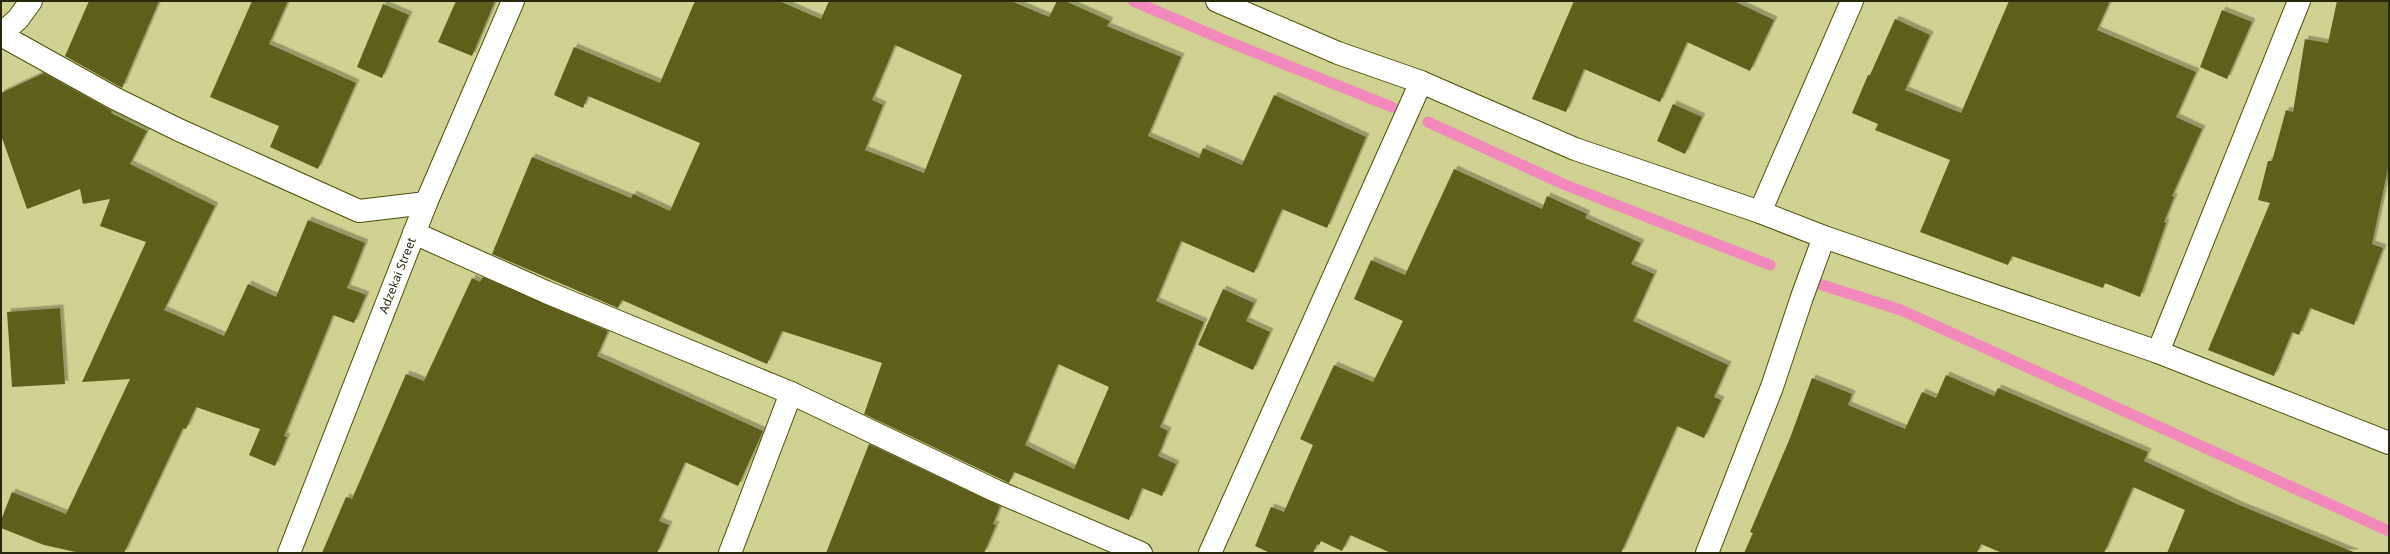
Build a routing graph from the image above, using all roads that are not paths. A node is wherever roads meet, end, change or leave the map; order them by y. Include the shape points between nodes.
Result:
1 (30, 1) edge
2 (513, 1) edge
3 (1217, 1) edge
4 (1852, 1) edge
5 (2299, 1) edge
6 (1, 34) edge
7 (1421, 82) junction
8 (426, 203) junction
9 (1760, 212) junction
10 (414, 233) junction
11 (1824, 237) junction
12 (2158, 352) junction
13 (790, 393) junction
14 (2389, 443) edge
15 (289, 553) edge
16 (730, 553) edge
17 (1141, 553) edge
18 (1210, 553) edge
19 (1707, 553) edge

1 - 6 street via 18,19
2 - 8 street, Adzekai Street
3 - 7 street via 1338,53
4 - 9 street
5 - 12 street
6 - 8 street via 114,98 359,211
7 - 9 street via 1575,149
7 - 18 street
8 - 10 street, Adzekai Street
9 - 11 street
10 - 13 street via 546,292
10 - 15 street, Adzekai Street
11 - 12 street
11 - 19 street via 1769,394
12 - 14 street
13 - 16 street
13 - 17 street via 996,490

